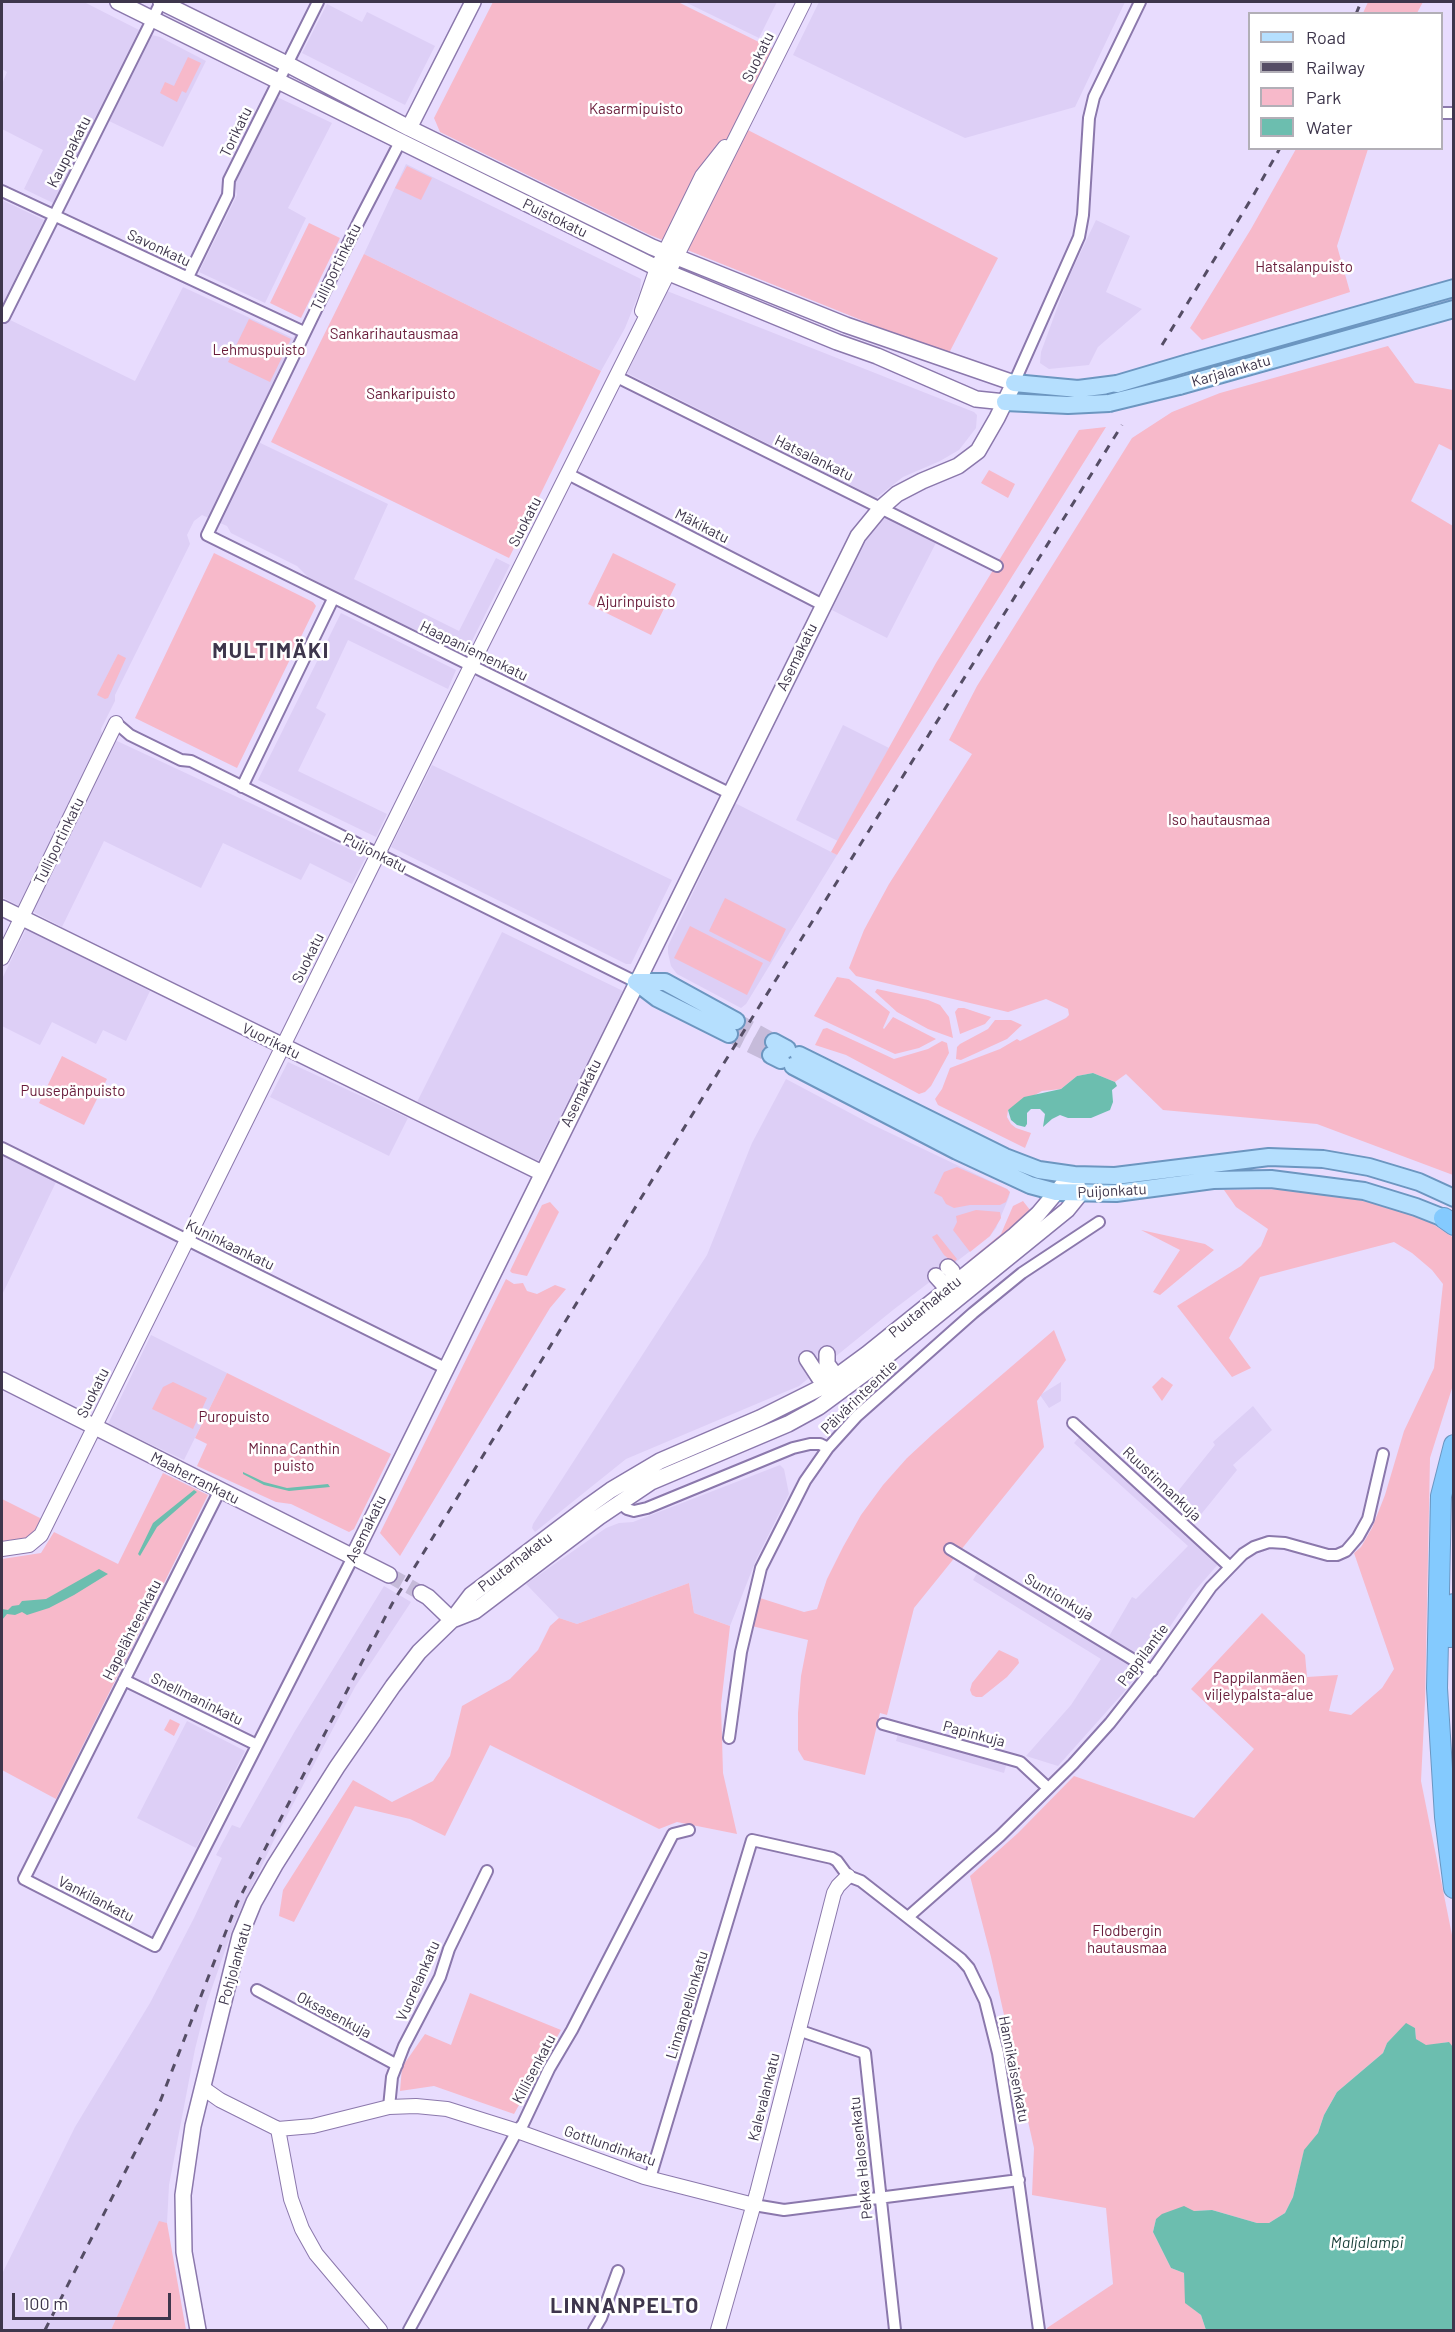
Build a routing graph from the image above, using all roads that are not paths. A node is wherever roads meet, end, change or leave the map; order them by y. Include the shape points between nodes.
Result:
1 (118, 2) edge
2 (161, 2) edge
3 (318, 2) edge
4 (473, 2) edge
5 (804, 2) edge
6 (1140, 2) edge
7 (152, 18) junction
8 (287, 64) junction
9 (279, 80) junction
10 (409, 128) junction
11 (400, 142) junction
12 (2, 190) edge
13 (54, 215) junction
14 (671, 254) junction
15 (663, 270) junction
16 (188, 277) junction
17 (1454, 288) edge
18 (1454, 309) edge
19 (4, 317) dead end
20 (304, 332) junction
21 (616, 377) junction
22 (1014, 383) junction
23 (1005, 402) junction
24 (568, 474) junction
25 (881, 508) junction
26 (207, 535) joint
27 (997, 566) dead end
28 (333, 599) junction
29 (823, 605) junction
30 (471, 666) junction
31 (116, 723) joint
32 (242, 787) junction
33 (729, 793) junction
34 (378, 855) junction
35 (2, 908) edge
36 (22, 918) junction
37 (2, 958) edge
38 (636, 982) junction
39 (732, 1028) tunnel mouth
40 (283, 1046) junction
41 (2, 1148) edge
42 (542, 1173) junction
43 (1074, 1175) junction
44 (1056, 1192) junction
45 (1080, 1194) junction
46 (1454, 1198) edge
47 (1099, 1222) dead end
48 (1450, 1222) edge
49 (187, 1240) junction
50 (951, 1281) junction
51 (827, 1354) dead end
52 (807, 1359) dead end
53 (445, 1368) junction
54 (2, 1380) edge
55 (835, 1384) junction
56 (1073, 1423) dead end
57 (95, 1427) junction
58 (1454, 1445) edge
59 (828, 1448) junction
60 (1383, 1454) dead end
61 (220, 1490) junction
62 (620, 1503) junction
63 (2, 1549) edge
64 (950, 1549) dead end
65 (352, 1557) junction
66 (1230, 1568) junction
67 (389, 1575) tunnel mouth
68 (421, 1593) tunnel mouth
69 (1454, 1604) edge
70 (452, 1620) junction
71 (1152, 1671) junction
72 (124, 1680) junction
73 (883, 1724) dead end
74 (729, 1738) dead end
75 (257, 1745) junction
76 (1442, 1769) junction
77 (71, 1784) joint
78 (1048, 1788) junction
79 (689, 1830) dead end
80 (752, 1840) joint
81 (203, 1852) joint
82 (487, 1871) dead end
83 (848, 1876) junction
84 (1454, 1888) edge
85 (908, 1917) junction
86 (257, 1990) dead end
87 (798, 2031) junction
88 (397, 2066) junction
89 (203, 2088) junction
90 (389, 2107) junction
91 (278, 2129) junction
92 (517, 2131) junction
93 (650, 2178) junction
94 (1019, 2180) junction
95 (880, 2199) junction
96 (754, 2205) junction
97 (618, 2271) dead end
98 (198, 2331) edge
99 (380, 2331) edge
100 (409, 2331) edge
101 (594, 2331) edge
102 (718, 2331) edge
103 (895, 2331) edge
104 (1039, 2331) edge

1 - 7 main road, Puistokatu
2 - 7 street, Kauppakatu
2 - 8 main road, Puistokatu
3 - 8 street, Torikatu
4 - 10 main road, Tulliportinkatu
5 - 14 street, Suokatu
6 - 22 street via 1094,97 1079,237
7 - 9 main road, Puistokatu
7 - 13 street, Kauppakatu
8 - 9 street, Torikatu
8 - 10 main road, Puistokatu
9 - 11 main road, Puistokatu
9 - 16 street, Torikatu via 229,180 228,195
10 - 11 street, Tulliportinkatu
10 - 14 main road, Puistokatu
11 - 15 main road, Puistokatu
11 - 20 street, Tulliportinkatu
12 - 13 street, Savonkatu
13 - 16 street, Savonkatu
13 - 19 street, Kauppakatu
14 - 15 street, Suokatu
14 - 22 main road, Puistokatu via 846,325
15 - 21 street, Suokatu
15 - 23 main road, Puistokatu via 976,399
16 - 20 street, Savonkatu
17 - 22 main road, Karjalankatu, bridge via 1117,384 1078,389
18 - 23 main road, Karjalankatu, bridge via 1109,403
20 - 26 street, Tulliportinkatu
21 - 24 street, Suokatu
21 - 25 street, Hatsalankatu
22 - 23 main road, Asemakatu
23 - 25 main road, Asemakatu via 985,441 969,459 910,487
24 - 29 street, Mäkikatu
24 - 30 street, Suokatu
25 - 27 street, Hatsalankatu
25 - 29 main road, Asemakatu via 858,536
26 - 28 street, Haapaniemenkatu
28 - 30 street, Haapaniemenkatu
28 - 32 street
29 - 33 main road, Asemakatu
30 - 33 street, Haapaniemenkatu
30 - 34 street, Suokatu
31 - 32 street, Puijonkatu via 130,735 181,760 191,760
31 - 36 street, Tulliportinkatu
32 - 34 street, Puijonkatu
33 - 38 main road, Asemakatu
34 - 38 street, Puijonkatu
34 - 40 street, Suokatu
35 - 36 main road, Vuorikatu
36 - 37 street, Tulliportinkatu
36 - 40 main road, Vuorikatu
38 - 39 main road, Puijonkatu via 657,998
38 - 42 main road, Asemakatu
40 - 42 main road, Vuorikatu
40 - 49 street, Suokatu
41 - 49 street, Kuninkaankatu
42 - 53 main road, Asemakatu
43 - 44 main road, Puutarhakatu
43 - 44 main road, Puijonkatu via 1039,1170 1005,1157 784,1054 957,1151 1030,1185
43 - 45 main road
43 - 46 main road, Puijonkatu via 1115,1176 1269,1157 1323,1159 1369,1167 1419,1182
44 - 45 main road, Puijonkatu
44 - 50 main road, Puutarhakatu via 1033,1220
45 - 48 main road, Puijonkatu via 1213,1180 1272,1179 1364,1191
45 - 50 main road, Puutarhakatu via 1067,1210
47 - 59 street, Päivärinteentie via 1022,1273 981,1307 864,1409
49 - 53 street, Kuninkaankatu
49 - 57 street, Suokatu
50 - 55 main road, Puutarhakatu
50 - 55 main road, Puutarhakatu via 864,1374
51 - 55 main road
52 - 55 main road
53 - 65 main road, Asemakatu
54 - 57 main road, Maaherrankatu
55 - 62 main road, Puutarhakatu via 819,1407 651,1482
55 - 70 main road, Puutarhakatu via 660,1461 611,1490 471,1595
56 - 66 street, Ruustinnankuja
57 - 61 main road, Maaherrankatu
57 - 63 street, Suokatu via 41,1535 29,1545
58 - 76 highway via 1441,1496 1437,1688
59 - 62 street via 820,1444 793,1448 647,1508 634,1511
59 - 74 street, Päivärinteentie via 805,1481 761,1568 741,1652
60 - 66 street, Pappilantie via 1368,1519 1346,1551 1328,1555 1269,1542 1243,1554
61 - 65 main road, Maaherrankatu
61 - 72 street, Hapelähteenkatu
62 - 70 main road, Puutarhakatu via 476,1611
64 - 71 street, Suntionkuja
65 - 67 main road, Maaherrankatu
65 - 75 street, Asemakatu
66 - 71 street, Pappilantie via 1211,1587
68 - 70 main road
69 - 76 highway
70 - 89 main road, Pohjolankatu via 418,1652 336,1767 254,1902 240,1936
71 - 78 street, Pappilantie via 1110,1723
72 - 75 street, Snellmaninkatu
72 - 77 street, Hapelähteenkatu
73 - 78 street, Papinkuja via 1020,1761
75 - 81 street, Asemakatu
76 - 84 highway
77 - 81 street, Vankilankatu via 24,1879 32,1884 155,1946
78 - 85 street, Pappilantie via 975,1860
79 - 92 street, Killisenkatu via 672,1834
80 - 83 street, Hannikaisenkatu via 832,1858
80 - 93 street, Linnanpellonkatu
82 - 88 street, Vuorelankatu
83 - 85 street, Hannikaisenkatu via 861,1881
83 - 87 street, Kalevalankatu via 834,1893
85 - 94 street, Hannikaisenkatu via 961,1959 985,2001 998,2053
86 - 88 street, Oksasenkuja
87 - 95 street, Pekka Halosenkatu via 865,2054
87 - 96 street, Kalevalankatu
88 - 90 street, Vuorelankatu
89 - 91 street
89 - 98 main road, Pohjolankatu via 183,2195 184,2252
90 - 91 street, Gottlundinkatu via 313,2126
90 - 92 street, Gottlundinkatu via 447,2109
91 - 99 street via 291,2199 302,2229 316,2254
92 - 93 street, Gottlundinkatu
92 - 100 street, Killisenkatu
93 - 96 street, Gottlundinkatu
94 - 95 street, Gottlundinkatu
94 - 104 street, Hannikaisenkatu
95 - 96 street, Gottlundinkatu via 784,2210
95 - 103 street, Pekka Halosenkatu
96 - 102 street, Kalevalankatu
97 - 101 street

